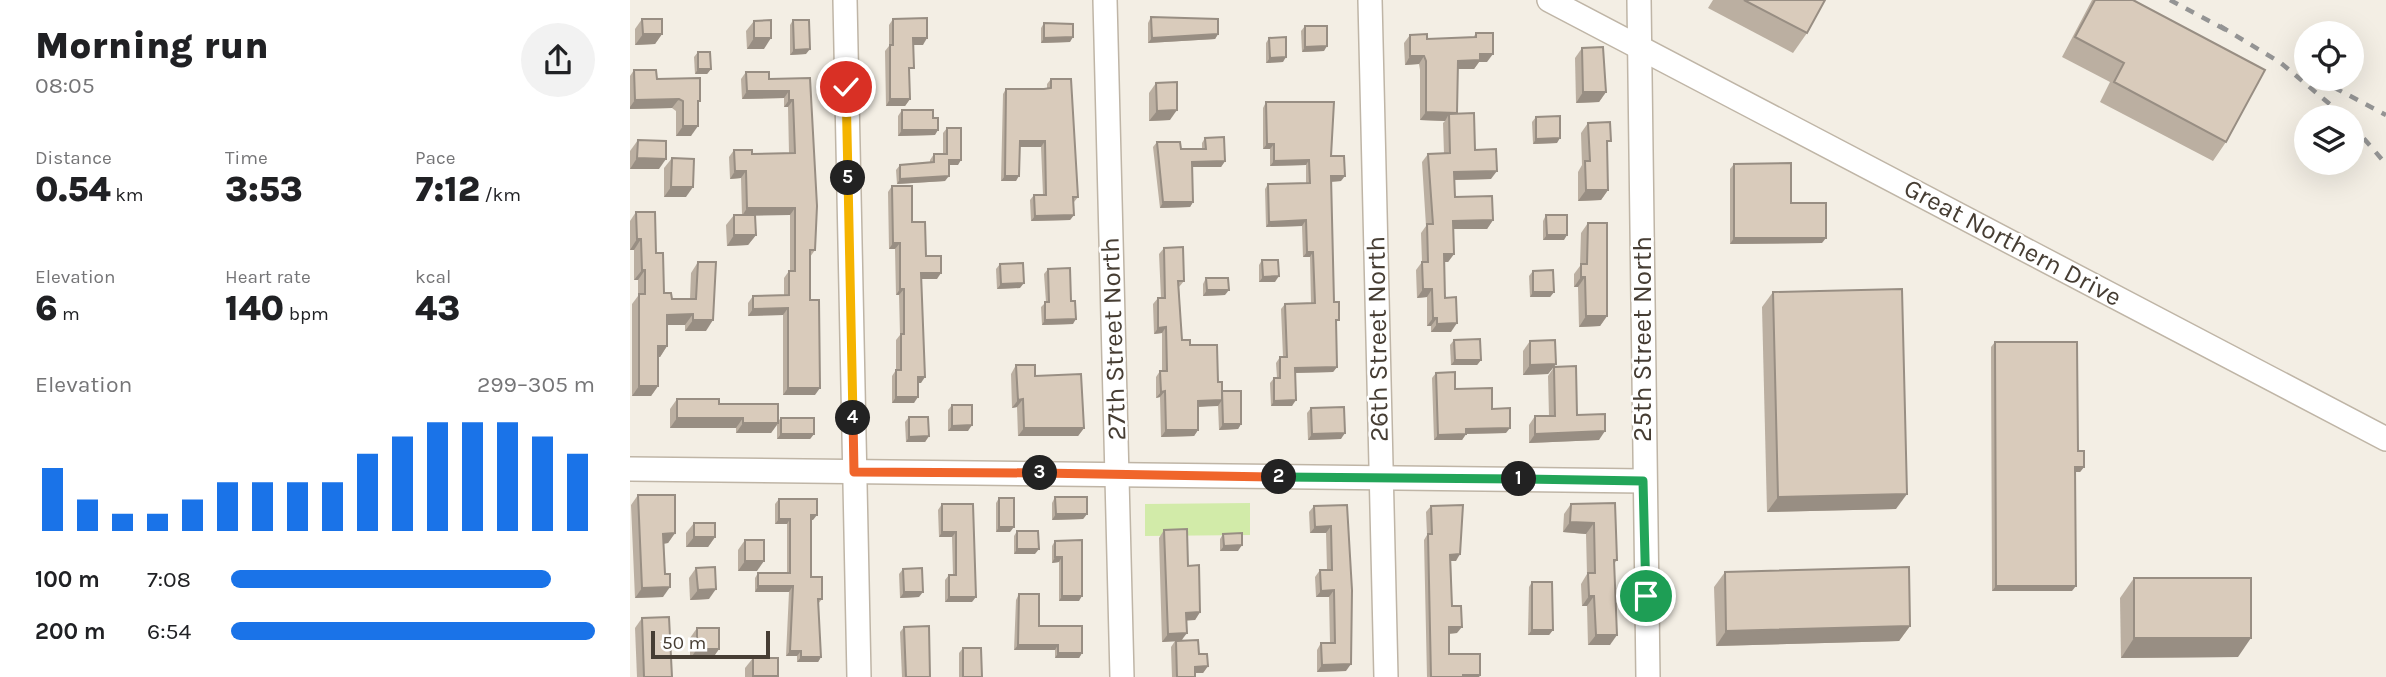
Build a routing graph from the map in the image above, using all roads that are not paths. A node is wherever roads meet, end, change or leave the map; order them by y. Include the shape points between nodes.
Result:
1 (845, 0) edge
2 (1105, 0) edge
3 (1370, 0) edge
4 (1549, 0) edge
5 (1639, 0) edge
6 (1640, 46) junction
7 (2386, 439) edge
8 (630, 470) edge
9 (854, 472) junction
10 (1117, 475) junction
11 (1381, 478) junction
12 (1643, 481) junction
13 (859, 677) edge
14 (1122, 677) edge
15 (1387, 677) edge
16 (1648, 677) edge

1 - 9 street
2 - 10 street, 27th Street North
3 - 11 street, 26th Street North
4 - 6 street, Great Northern Drive
5 - 6 street, 25th Street North
6 - 7 street, Great Northern Drive
6 - 12 street, 25th Street North
8 - 9 street
9 - 10 street
9 - 13 street
10 - 11 street
10 - 14 street, 27th Street North
11 - 12 street
11 - 15 street, 26th Street North
12 - 16 street, 25th Street North

